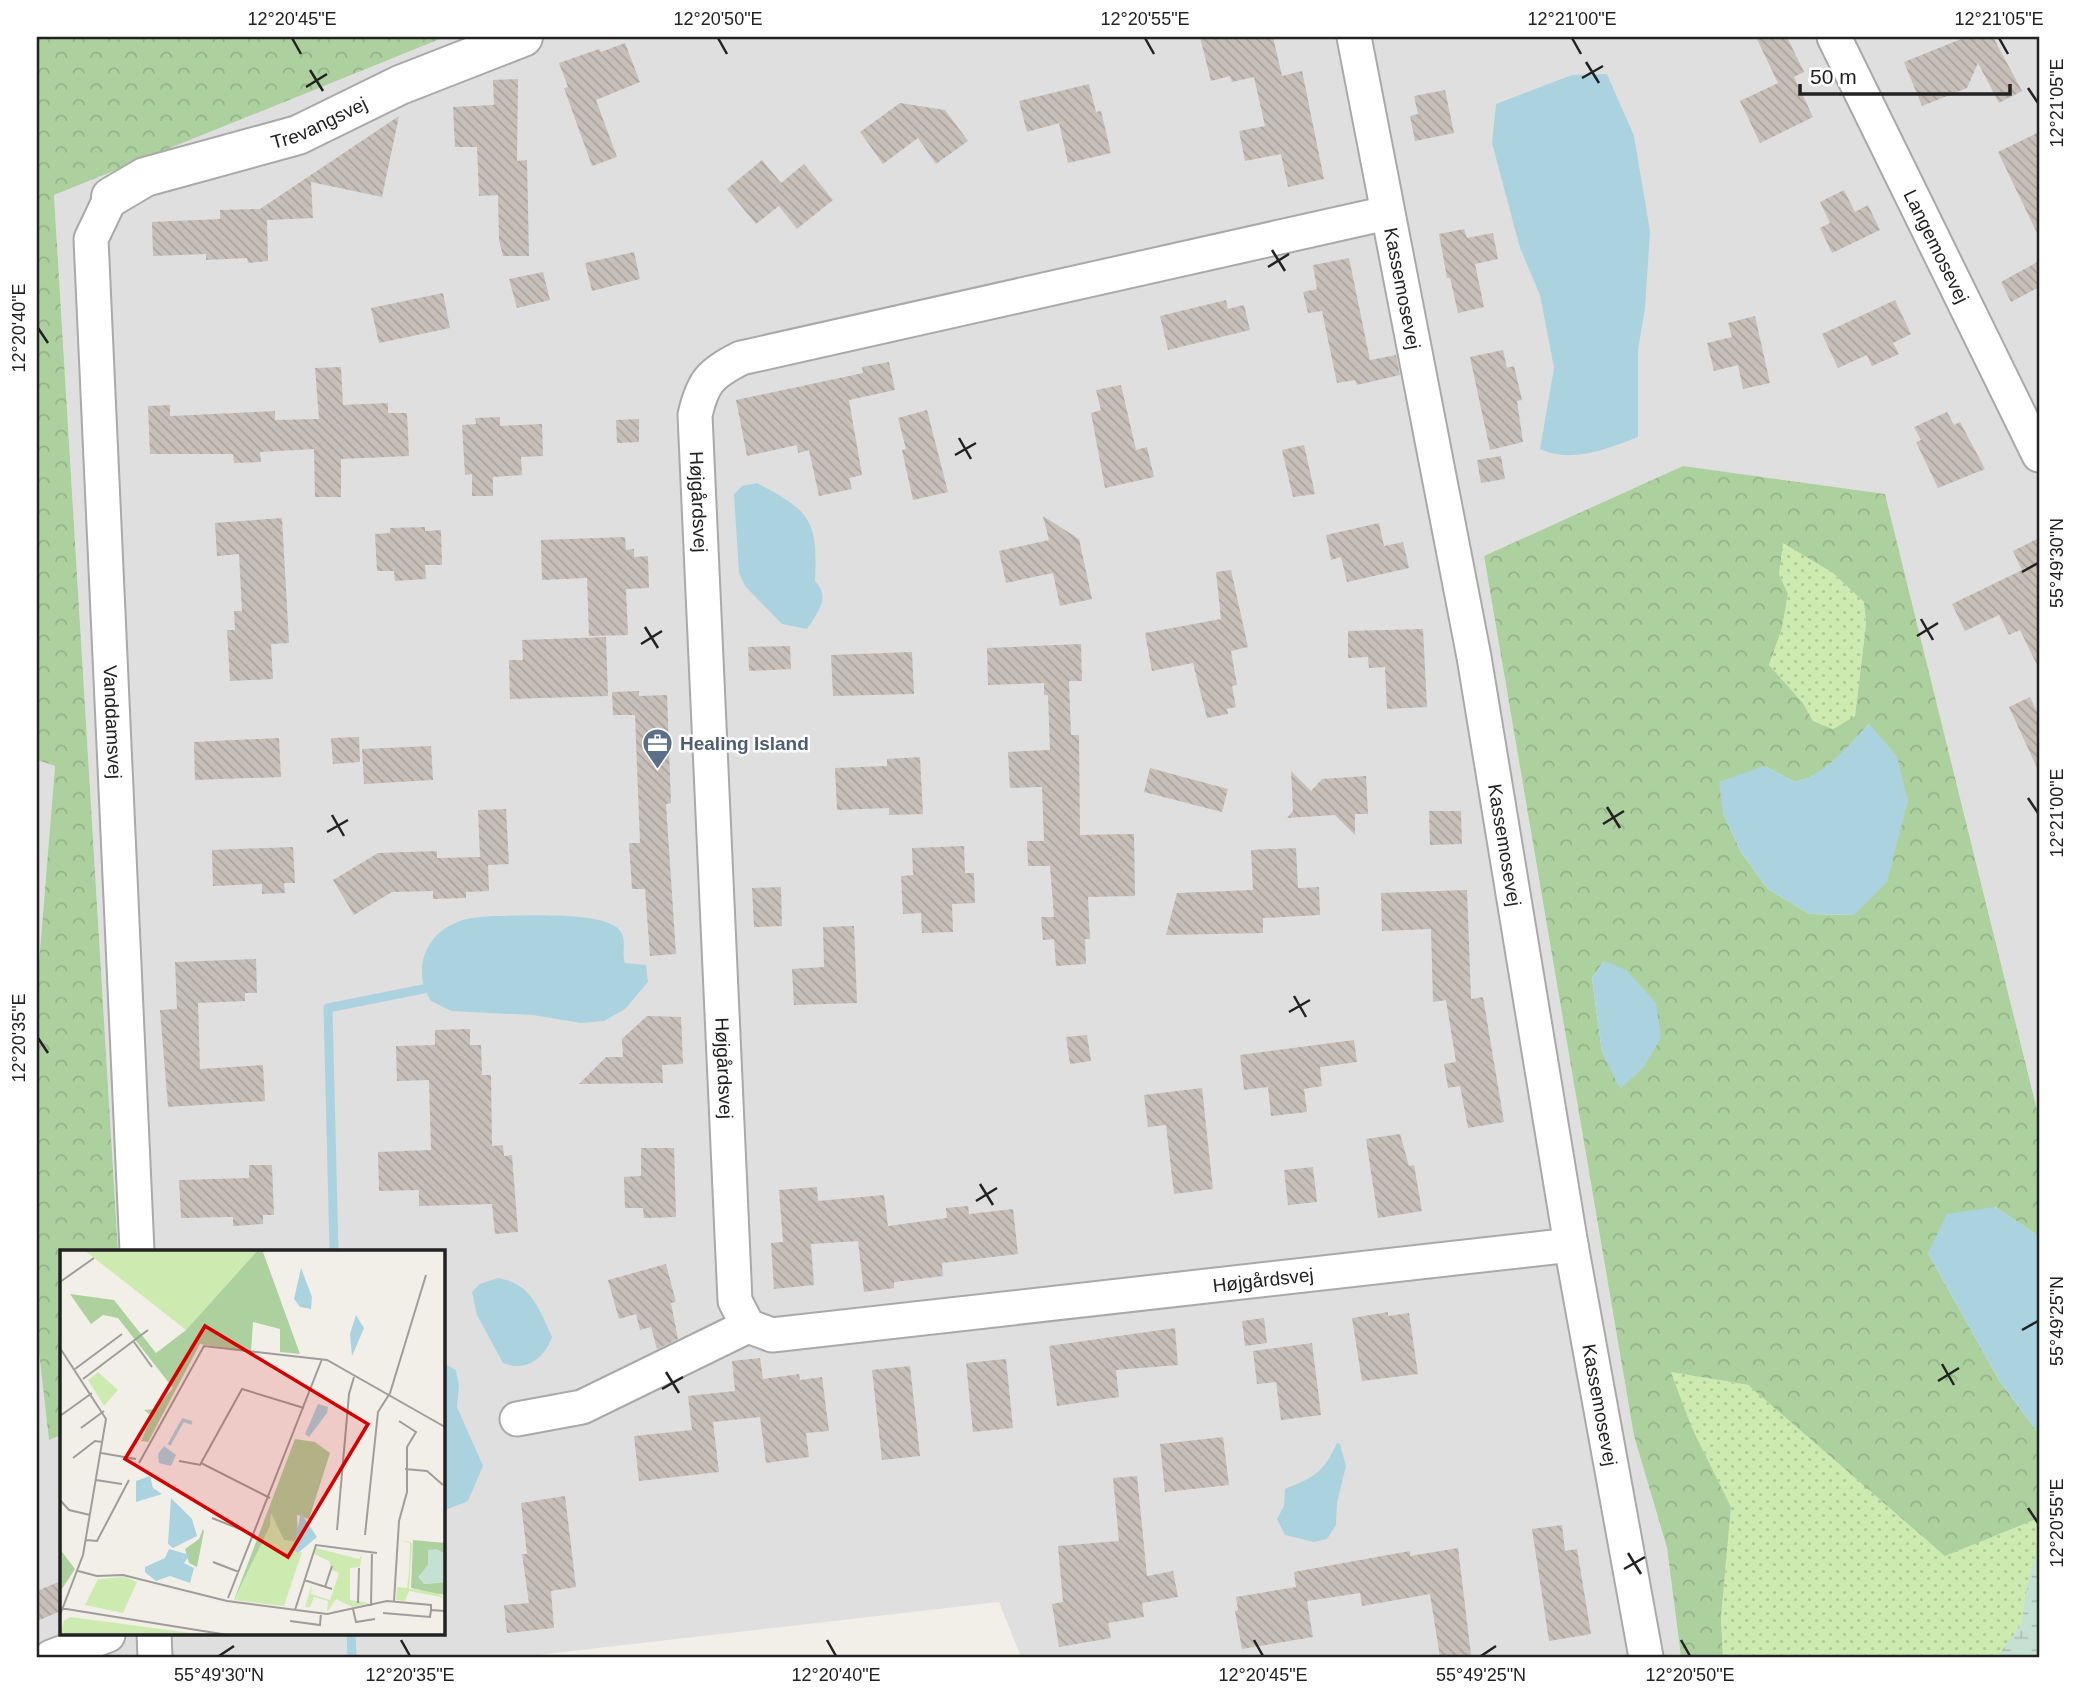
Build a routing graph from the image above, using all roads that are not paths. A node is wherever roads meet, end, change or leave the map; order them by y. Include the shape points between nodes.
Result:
1 (523, 37) edge
2 (1354, 37) edge
3 (1833, 37) edge
4 (111, 197) joint
5 (1387, 213) junction
6 (2039, 455) edge
7 (1571, 1245) junction
8 (136, 1250) edge
9 (748, 1326) junction
10 (517, 1419) dead end
11 (108, 1634) dead end
12 (154, 1634) edge
13 (51, 1657) edge
14 (155, 1657) edge
15 (1646, 1657) edge

1 - 4 street, Trevangsvej via 400,85 298,135 145,177
2 - 5 street, Kassemosevej
3 - 6 street, Langemosevej
4 - 8 street, Vanddamsvej via 91,239
5 - 7 street, Kassemosevej via 1474,657
5 - 9 street, Højgårdsvej via 741,358 716,371 701,388 695,415 735,1301
7 - 9 street, Højgårdsvej via 772,1335
7 - 15 street, Kassemosevej
9 - 10 street via 582,1407
11 - 13 street
12 - 14 street

